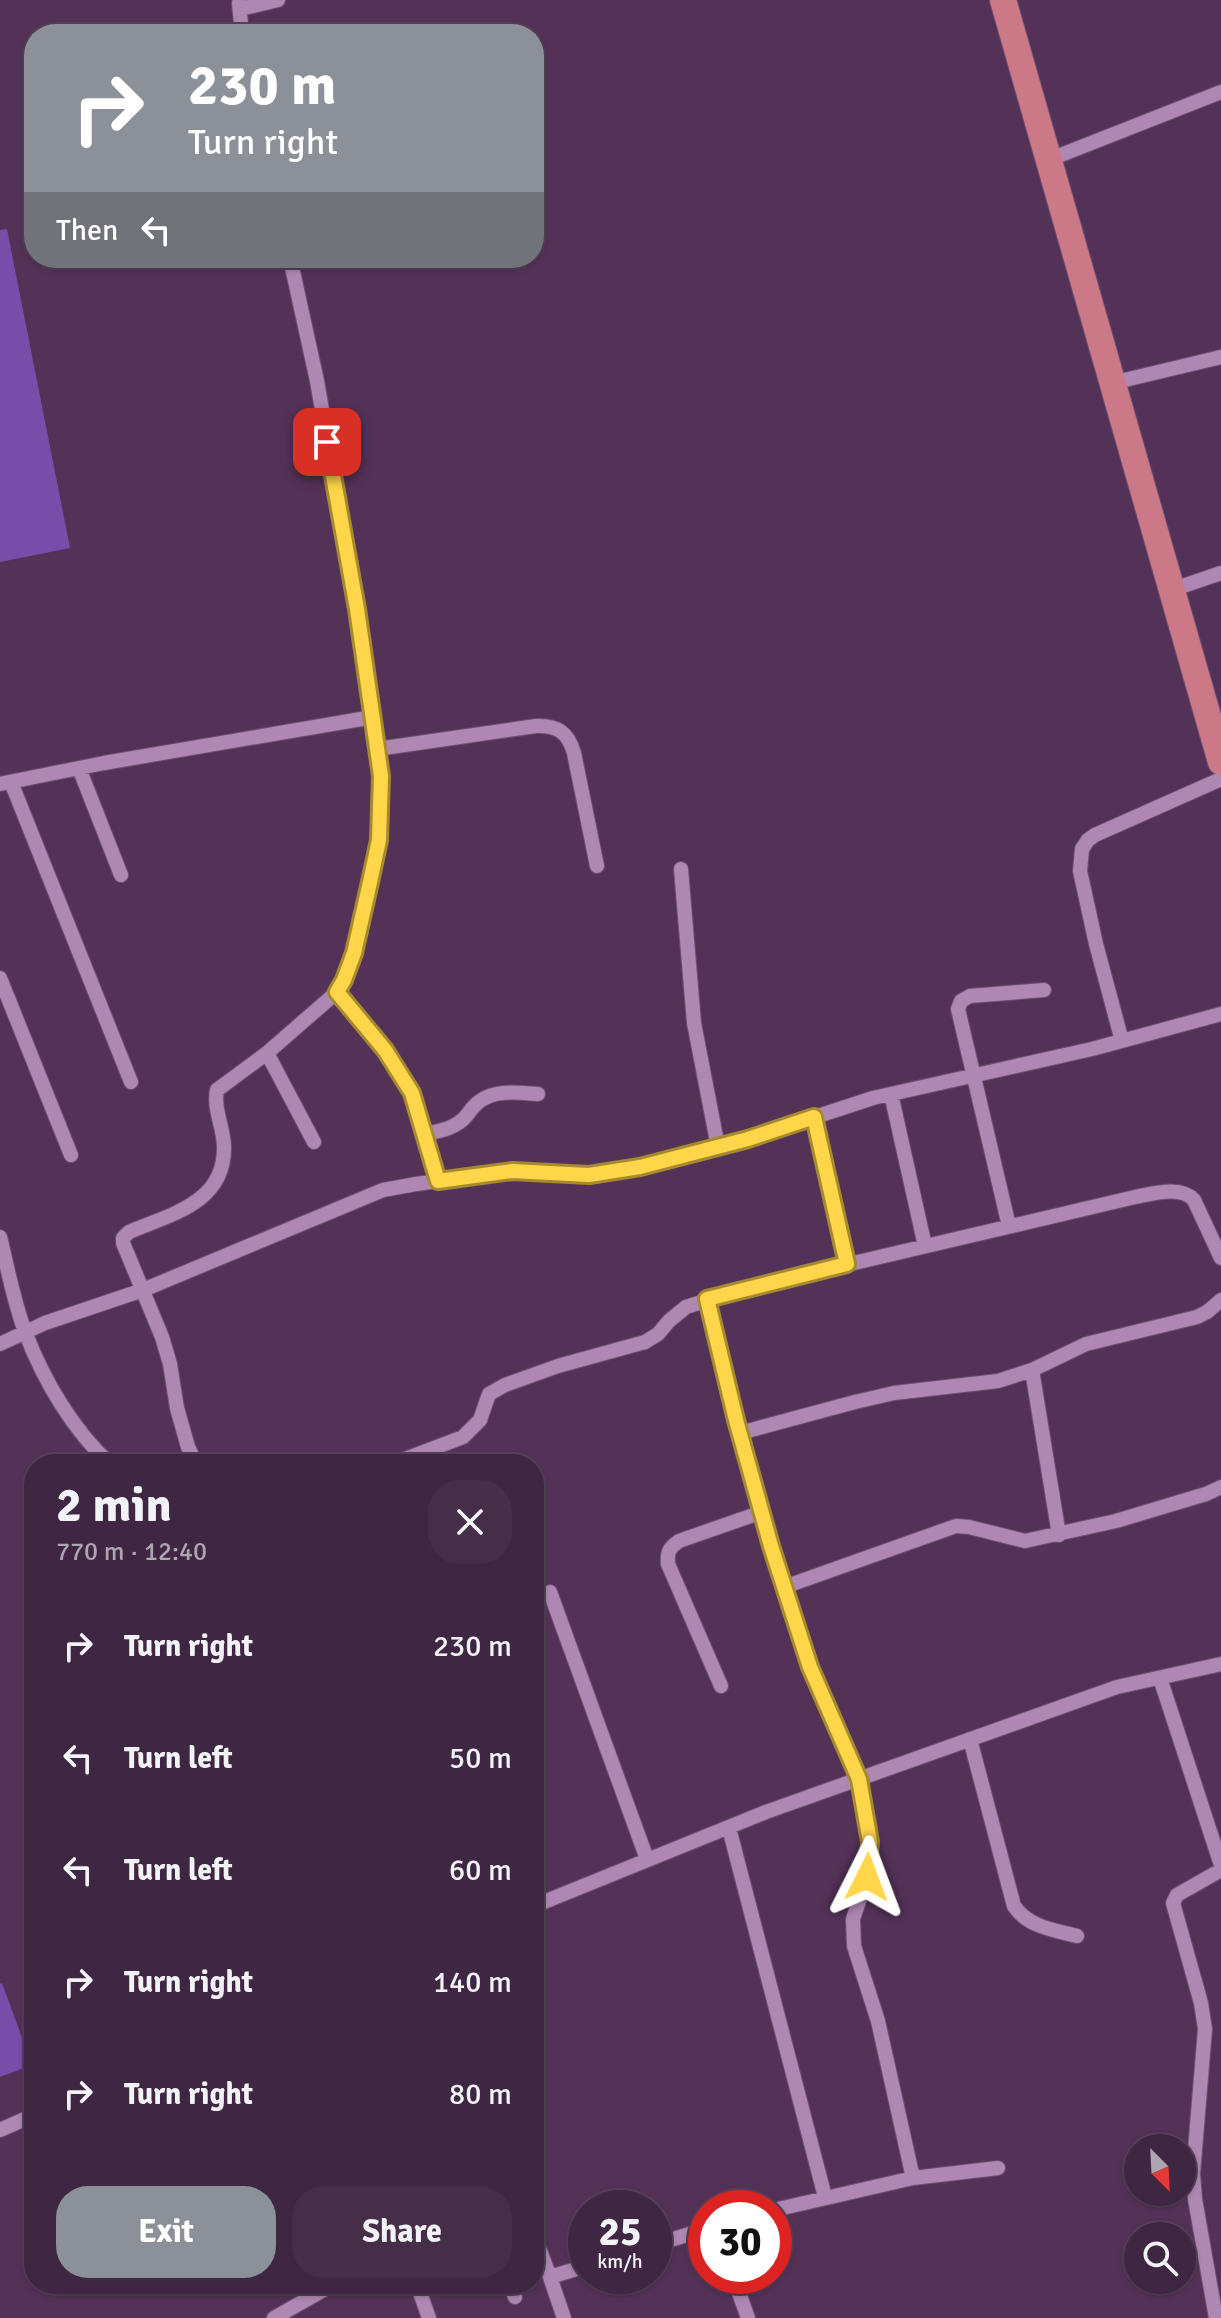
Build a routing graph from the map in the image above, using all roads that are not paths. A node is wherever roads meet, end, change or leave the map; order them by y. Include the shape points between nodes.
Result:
1 (278, 0) edge
2 (1003, 0) edge
3 (239, 5) edge
4 (1221, 92) edge
5 (1048, 160) junction
6 (292, 268) edge
7 (1221, 357) edge
8 (1112, 383) junction
9 (1221, 573) edge
10 (1171, 590) junction
11 (373, 717) junction
12 (377, 749) junction
13 (1221, 762) edge
14 (79, 768) junction
15 (1221, 779) edge
16 (6, 783) edge
17 (597, 866) dead end
18 (681, 869) dead end
19 (121, 875) dead end
20 (0, 978) edge
21 (1044, 990) dead end
22 (337, 992) junction
23 (1221, 1014) edge
24 (1122, 1041) junction
25 (267, 1053) junction
26 (973, 1076) junction
27 (131, 1082) dead end
28 (538, 1094) dead end
29 (891, 1094) junction
30 (814, 1117) junction
31 (425, 1134) junction
32 (314, 1142) dead end
33 (718, 1147) junction
34 (71, 1155) dead end
35 (438, 1181) junction
36 (1009, 1226) junction
37 (0, 1237) edge
38 (925, 1246) junction
39 (1221, 1258) edge
40 (847, 1264) junction
41 (143, 1290) junction
42 (707, 1299) junction
43 (1221, 1300) edge
44 (25, 1332) junction
45 (0, 1344) edge
46 (1032, 1370) junction
47 (740, 1433) junction
48 (101, 1454) edge
49 (191, 1454) edge
50 (420, 1454) edge
51 (1221, 1487) edge
52 (762, 1512) junction
53 (1059, 1535) junction
54 (784, 1587) junction
55 (550, 1592) dead end
56 (1221, 1664) edge
57 (1160, 1678) junction
58 (721, 1686) dead end
59 (970, 1739) junction
60 (859, 1779) junction
61 (729, 1828) junction
62 (647, 1859) junction
63 (1221, 1867) edge
64 (544, 1902) edge
65 (1077, 1936) dead end
66 (24, 2119) edge
67 (0, 2130) edge
68 (998, 2168) dead end
69 (913, 2178) junction
70 (825, 2197) junction
71 (792, 2205) edge
72 (544, 2261) edge
73 (568, 2272) edge
74 (550, 2277) junction
75 (316, 2294) edge
76 (421, 2294) edge
77 (739, 2294) edge
78 (274, 2318) edge
79 (429, 2318) edge
80 (564, 2318) edge
81 (748, 2318) edge
82 (1216, 2318) edge

1 - 3 street
2 - 5 main road
4 - 5 street
5 - 8 main road
6 - 11 street via 317,381
7 - 8 street
8 - 10 main road
9 - 10 street
10 - 13 main road
11 - 12 street
11 - 14 street
12 - 17 street via 536,726 561,730 574,753
12 - 22 street via 379,840 354,953
14 - 16 street
14 - 19 street
15 - 24 street via 1095,835 1082,849 1080,871
16 - 27 street
18 - 33 street via 694,1023
20 - 34 street
21 - 26 street via 975,995 961,1001 959,1016
22 - 25 street
22 - 31 street via 401,1073
23 - 24 street
24 - 26 street
25 - 32 street
25 - 41 street via 217,1090 224,1152 211,1190 201,1201 123,1238
26 - 29 street
26 - 36 street
28 - 31 street via 492,1095 457,1124
29 - 30 street
29 - 38 street
30 - 33 street
30 - 40 street
31 - 35 street
33 - 35 street via 589,1175 512,1171
35 - 41 street via 383,1190
36 - 38 street
36 - 39 street via 1176,1191 1189,1193 1194,1200
37 - 44 street
38 - 40 street
40 - 42 street
41 - 44 street
41 - 49 street via 166,1351
42 - 47 street
42 - 50 street via 679,1311 645,1342 505,1385 489,1394 480,1420 463,1437
43 - 46 street via 1197,1317 1096,1341
44 - 45 street
44 - 48 street via 45,1376
46 - 47 street via 998,1381 894,1393
46 - 53 street
47 - 52 street
51 - 53 street
52 - 54 street
52 - 58 street via 679,1541 667,1552
53 - 54 street via 1025,1541 956,1526
54 - 60 street via 810,1667
55 - 62 street
56 - 57 street
57 - 59 street via 1117,1687
57 - 63 street
59 - 60 street
59 - 65 street via 1014,1906 1033,1923
60 - 61 street
60 - 69 street via 870,1842 867,1877 853,1919 854,1946 878,2021
61 - 62 street
61 - 70 street
62 - 64 street
63 - 82 street via 1173,1903 1205,2029 1193,2174
66 - 67 street
68 - 69 street
69 - 70 street
70 - 71 street
72 - 74 street
73 - 74 street
74 - 80 street
75 - 78 street
76 - 79 street
77 - 81 street

